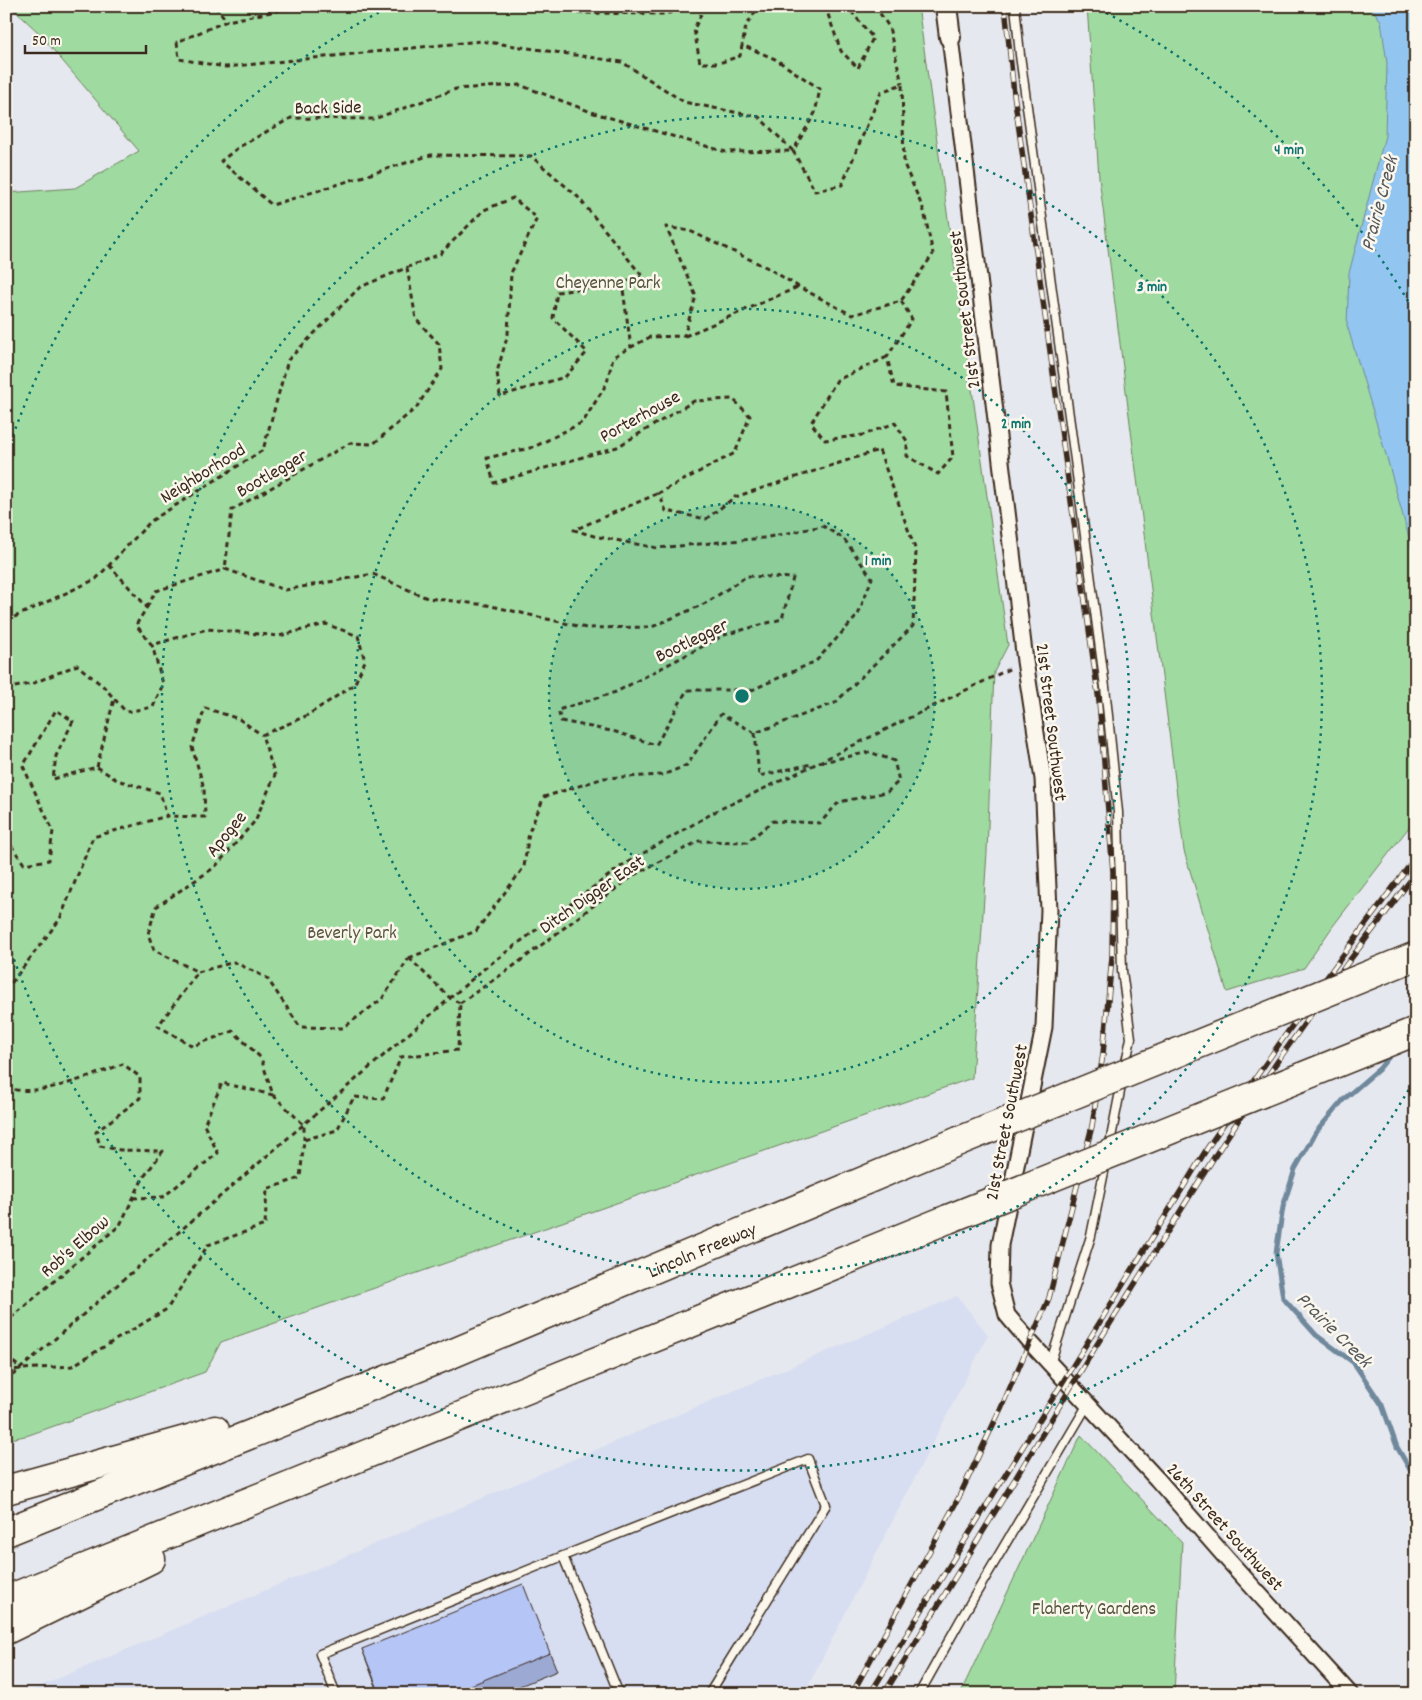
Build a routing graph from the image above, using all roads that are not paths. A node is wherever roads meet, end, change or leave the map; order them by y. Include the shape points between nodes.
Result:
1 (946, 6) edge
2 (1016, 6) edge
3 (950, 37) joint
4 (1416, 956) edge
5 (1416, 1030) edge
6 (444, 1357) junction
7 (1050, 1364) junction
8 (1071, 1386) joint
9 (1088, 1404) junction
10 (360, 1456) junction
11 (6, 1490) edge
12 (6, 1532) edge
13 (563, 1556) junction
14 (6, 1600) edge
15 (6, 1630) edge
16 (336, 1694) edge
17 (618, 1694) edge
18 (709, 1694) edge
19 (919, 1694) edge
20 (1350, 1694) edge

1 - 3 street
2 - 7 lane via 1106,697 1118,812 1122,971 1131,1038 1091,1236
3 - 7 street, 21st Street Southwest via 1025,661 1043,778 1049,910 1044,1027 1000,1245 999,1283 1007,1315
4 - 6 highway, Lincoln Freeway, bridge via 959,1141
5 - 10 highway, bridge
6 - 11 highway via 335,1386 193,1438
6 - 12 highway
7 - 8 street, 21st Street Southwest
8 - 9 street, 26th Street Southwest
9 - 19 lane
9 - 20 street, 26th Street Southwest
10 - 14 highway
10 - 15 highway
13 - 16 lane via 320,1654
13 - 17 lane
13 - 18 lane via 808,1459 826,1505

